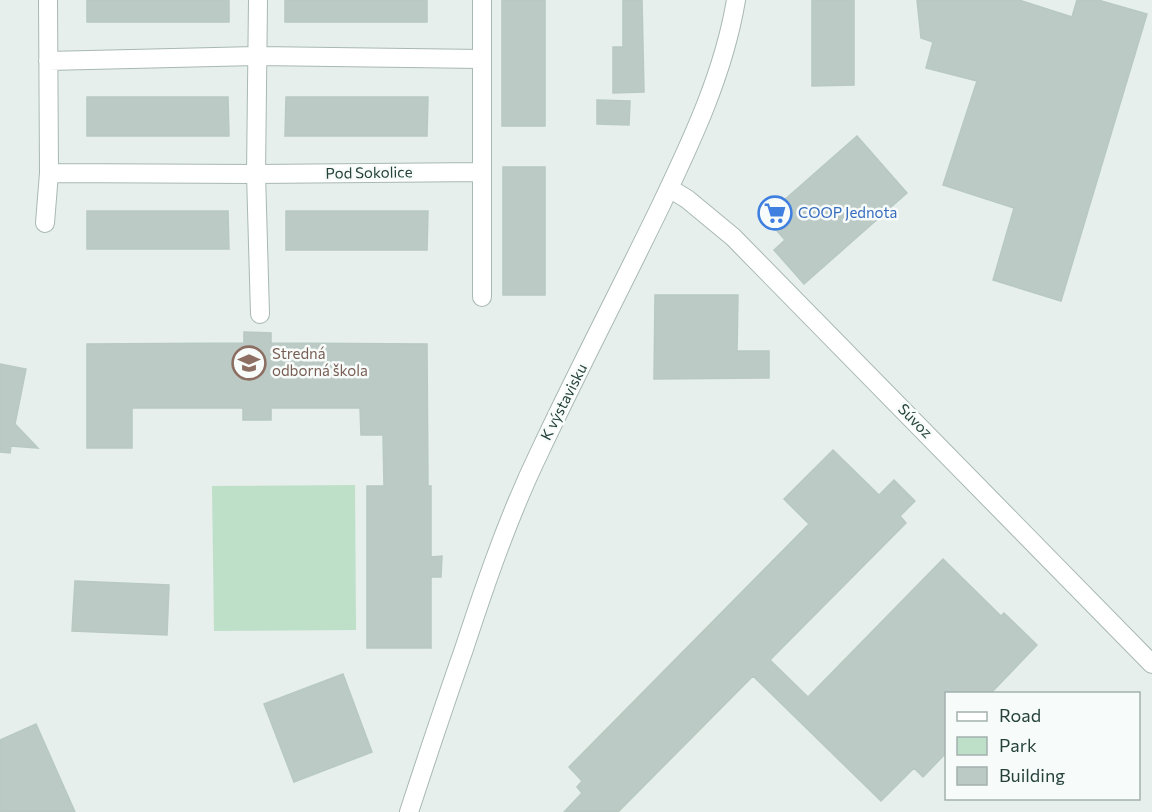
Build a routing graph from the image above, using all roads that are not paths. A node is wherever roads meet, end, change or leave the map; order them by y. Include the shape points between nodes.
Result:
1 (48, 0) edge
2 (258, 0) edge
3 (482, 0) edge
4 (736, 0) edge
5 (258, 56) junction
6 (483, 59) junction
7 (48, 61) junction
8 (482, 172) junction
9 (50, 173) junction
10 (256, 174) junction
11 (669, 188) junction
12 (45, 223) dead end
13 (482, 297) dead end
14 (260, 314) dead end
15 (1152, 664) edge
16 (409, 812) edge

1 - 7 street
2 - 5 street
3 - 6 street
4 - 11 street, K výstavisku via 712,90
5 - 6 street
5 - 7 street
5 - 10 street
6 - 8 street
7 - 9 street
8 - 10 street, Pod Sokolice
8 - 13 street
9 - 10 street, Pod Sokolice
9 - 12 street
10 - 14 street
11 - 15 street, Súvoz via 734,237
11 - 16 street, K výstavisku via 514,511

